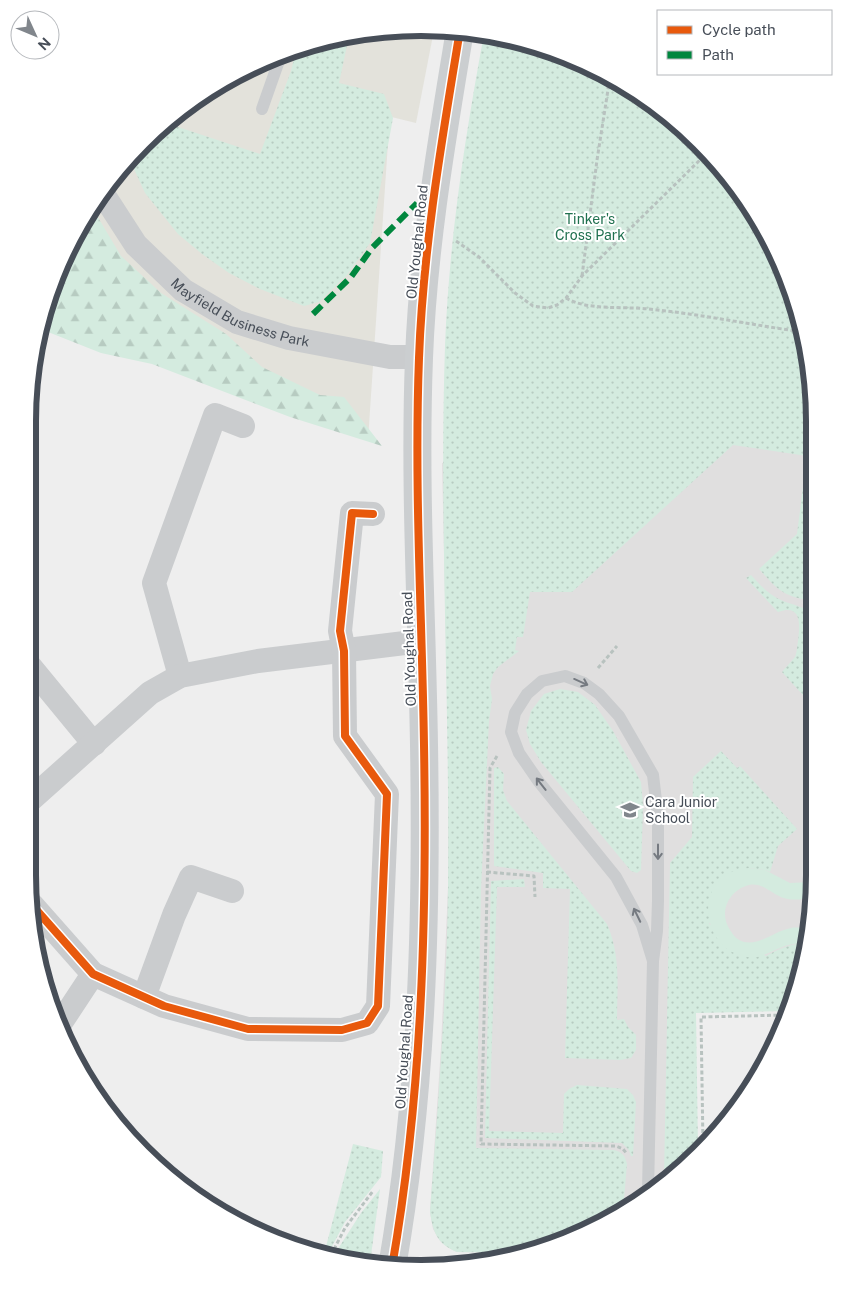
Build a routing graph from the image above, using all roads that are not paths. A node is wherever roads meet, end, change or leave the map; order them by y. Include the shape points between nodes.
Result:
1 (459, 39) edge
2 (278, 65) edge
3 (262, 109) dead end
4 (107, 200) edge
5 (419, 357) junction
6 (244, 426) dead end
7 (373, 514) dead end
8 (421, 641) junction
9 (344, 651) junction
10 (36, 674) edge
11 (180, 676) junction
12 (94, 744) junction
13 (36, 795) edge
14 (232, 891) dead end
15 (38, 912) edge
16 (653, 960) junction
17 (93, 974) junction
18 (144, 997) junction
19 (64, 1018) edge
20 (648, 1185) edge
21 (393, 1259) edge

1 - 5 main road, Old Youghal Road via 429,231
2 - 3 lane
4 - 5 street, Mayfield Business Park via 142,252 183,290 237,322 289,338 390,357
5 - 8 main road, Old Youghal Road
6 - 11 street via 215,415 154,584
7 - 9 street via 352,513 340,631
8 - 9 street
8 - 21 main road, Old Youghal Road via 425,845 423,966 413,1105
9 - 11 street via 258,661
9 - 18 street via 346,736 387,794 378,1006 367,1023 342,1030 248,1029 164,1006
10 - 12 street
11 - 12 street via 150,693
12 - 13 street
14 - 18 street via 190,877
15 - 17 street
16 -> 16 lane via 642,925 616,877 519,753 511,732 515,713 527,694 542,681 565,676 584,683 599,694 619,716 653,775 658,818 657,931
16 - 20 lane
17 - 18 street
17 - 19 street

